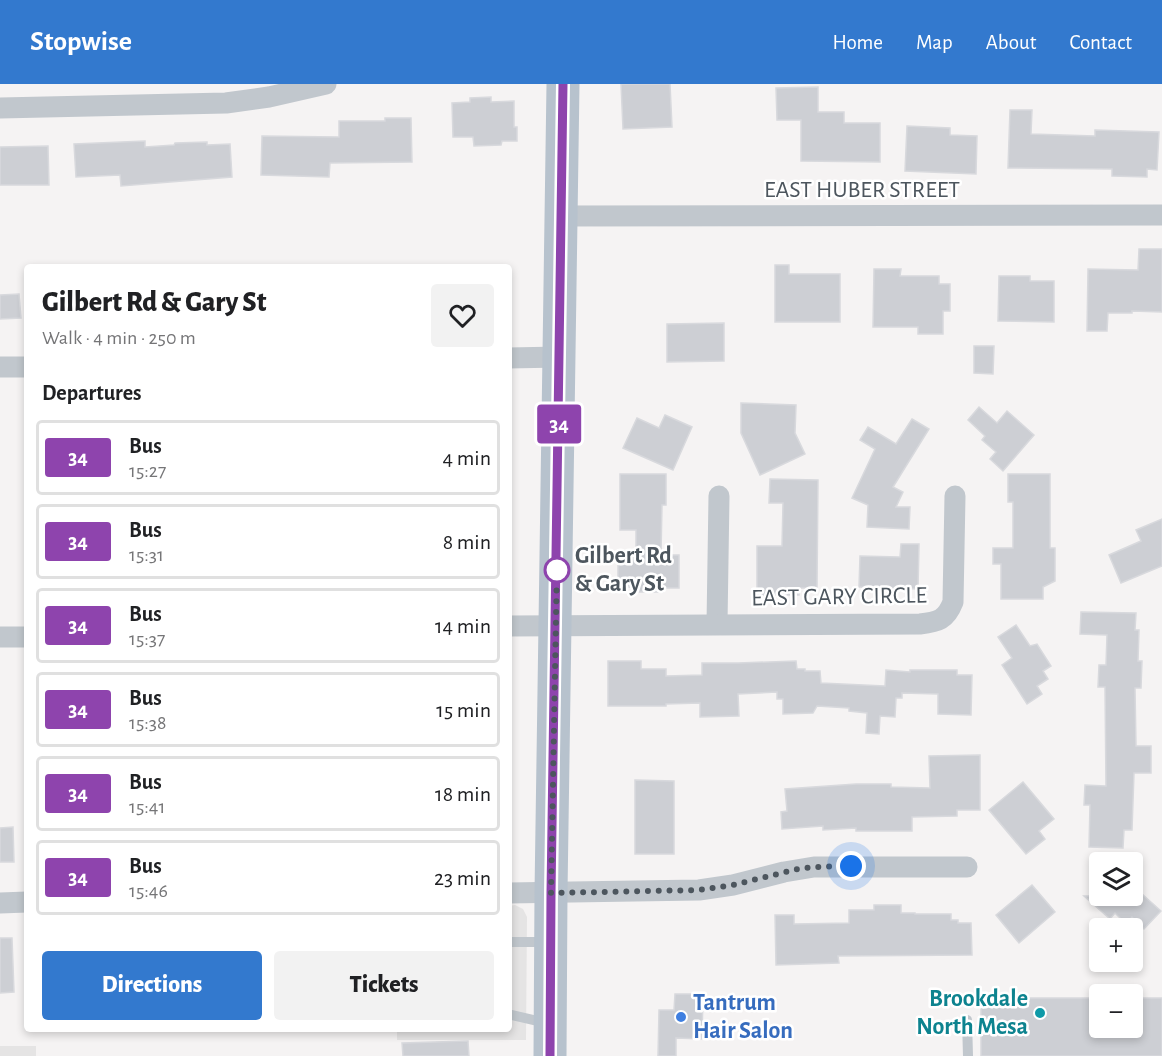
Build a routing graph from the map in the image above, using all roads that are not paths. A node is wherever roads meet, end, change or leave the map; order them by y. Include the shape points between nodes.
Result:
1 (326, 84) edge
2 (563, 84) edge
3 (0, 108) edge
4 (1162, 215) edge
5 (561, 216) junction
6 (560, 357) junction
7 (512, 358) edge
8 (0, 367) edge
9 (24, 367) edge
10 (719, 496) dead end
11 (955, 496) dead end
12 (717, 624) junction
13 (556, 625) junction
14 (512, 626) edge
15 (24, 636) edge
16 (0, 637) edge
17 (968, 867) dead end
18 (512, 893) edge
19 (551, 893) junction
20 (24, 902) edge
21 (0, 903) edge
22 (512, 942) edge
23 (551, 942) junction
24 (512, 1016) edge
25 (968, 1020) dead end
26 (550, 1040) edge
27 (968, 1056) edge

1 - 3 street via 226,103
2 - 5 main road
4 - 5 street, EAST HUBER STREET
5 - 6 main road
6 - 7 street
6 - 13 main road
8 - 9 street
10 - 12 street, EAST GARY CIRCLE
11 - 12 street, EAST GARY CIRCLE via 953,602 945,617 920,624
12 - 13 street, EAST GARY CIRCLE
13 - 14 street, EAST GARY CIRCLE
13 - 19 main road
15 - 16 street
17 - 19 street via 814,867 699,890
18 - 19 street
19 - 23 main road
20 - 21 street
22 - 23 lane
23 - 26 main road
24 - 26 lane
25 - 27 lane

